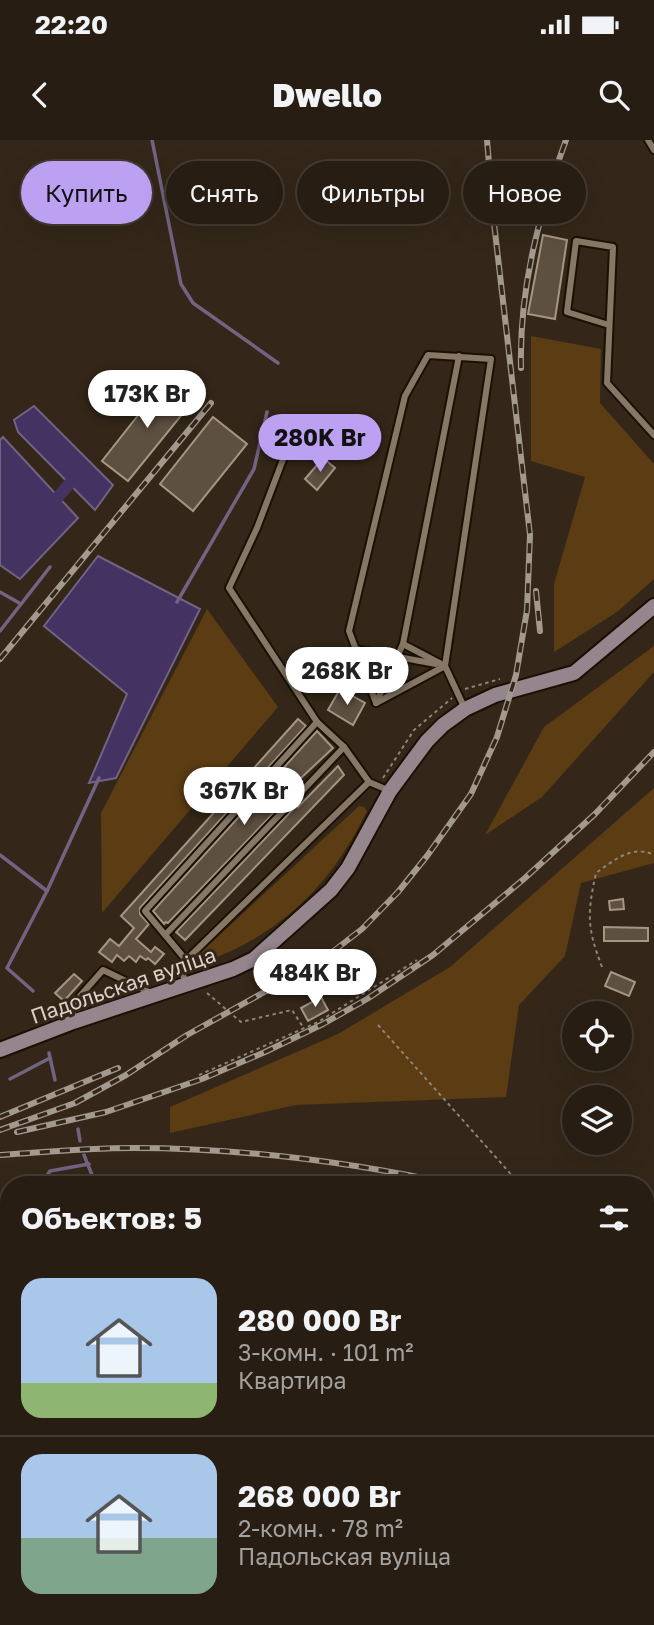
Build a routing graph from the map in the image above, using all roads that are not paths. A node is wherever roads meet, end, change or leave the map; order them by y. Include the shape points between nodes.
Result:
1 (648, 140) edge
2 (654, 150) edge
3 (610, 325) junction
4 (459, 356) junction
5 (298, 420) dead end
6 (654, 435) edge
7 (654, 606) edge
8 (403, 644) junction
9 (355, 649) junction
10 (397, 657) junction
11 (445, 666) junction
12 (376, 703) junction
13 (465, 709) junction
14 (317, 722) junction
15 (344, 747) junction
16 (369, 782) junction
17 (390, 791) junction
18 (166, 934) junction
19 (186, 960) junction
20 (191, 983) junction
21 (155, 995) junction
22 (73, 1022) junction
23 (0, 1050) edge

1 - 2 lane
3 - 3 lane via 613,247 576,241 567,312
3 - 6 lane via 607,383
4 - 8 lane
4 - 9 lane via 428,355 405,396 349,631
4 - 11 lane via 491,359
5 - 14 lane via 229,588
7 - 13 main road, Падольская вуліца via 574,673 495,695
8 - 10 lane
8 - 11 lane
9 - 10 lane
9 - 12 lane
10 - 11 lane
10 - 12 lane
11 - 12 lane
11 - 13 lane
13 - 17 main road, Падольская вуліца via 427,741
14 - 15 lane
14 - 18 lane via 145,911
15 - 16 lane
15 - 18 lane
16 - 17 lane
16 - 19 lane
17 - 20 main road, Падольская вуліца via 331,890 254,959
18 - 19 lane
19 - 20 lane via 180,966
20 - 21 main road, Падольская вуліца
21 - 22 main road, Падольская вуліца
21 - 22 lane via 103,970 72,1005
22 - 23 main road, Падольская вуліца

